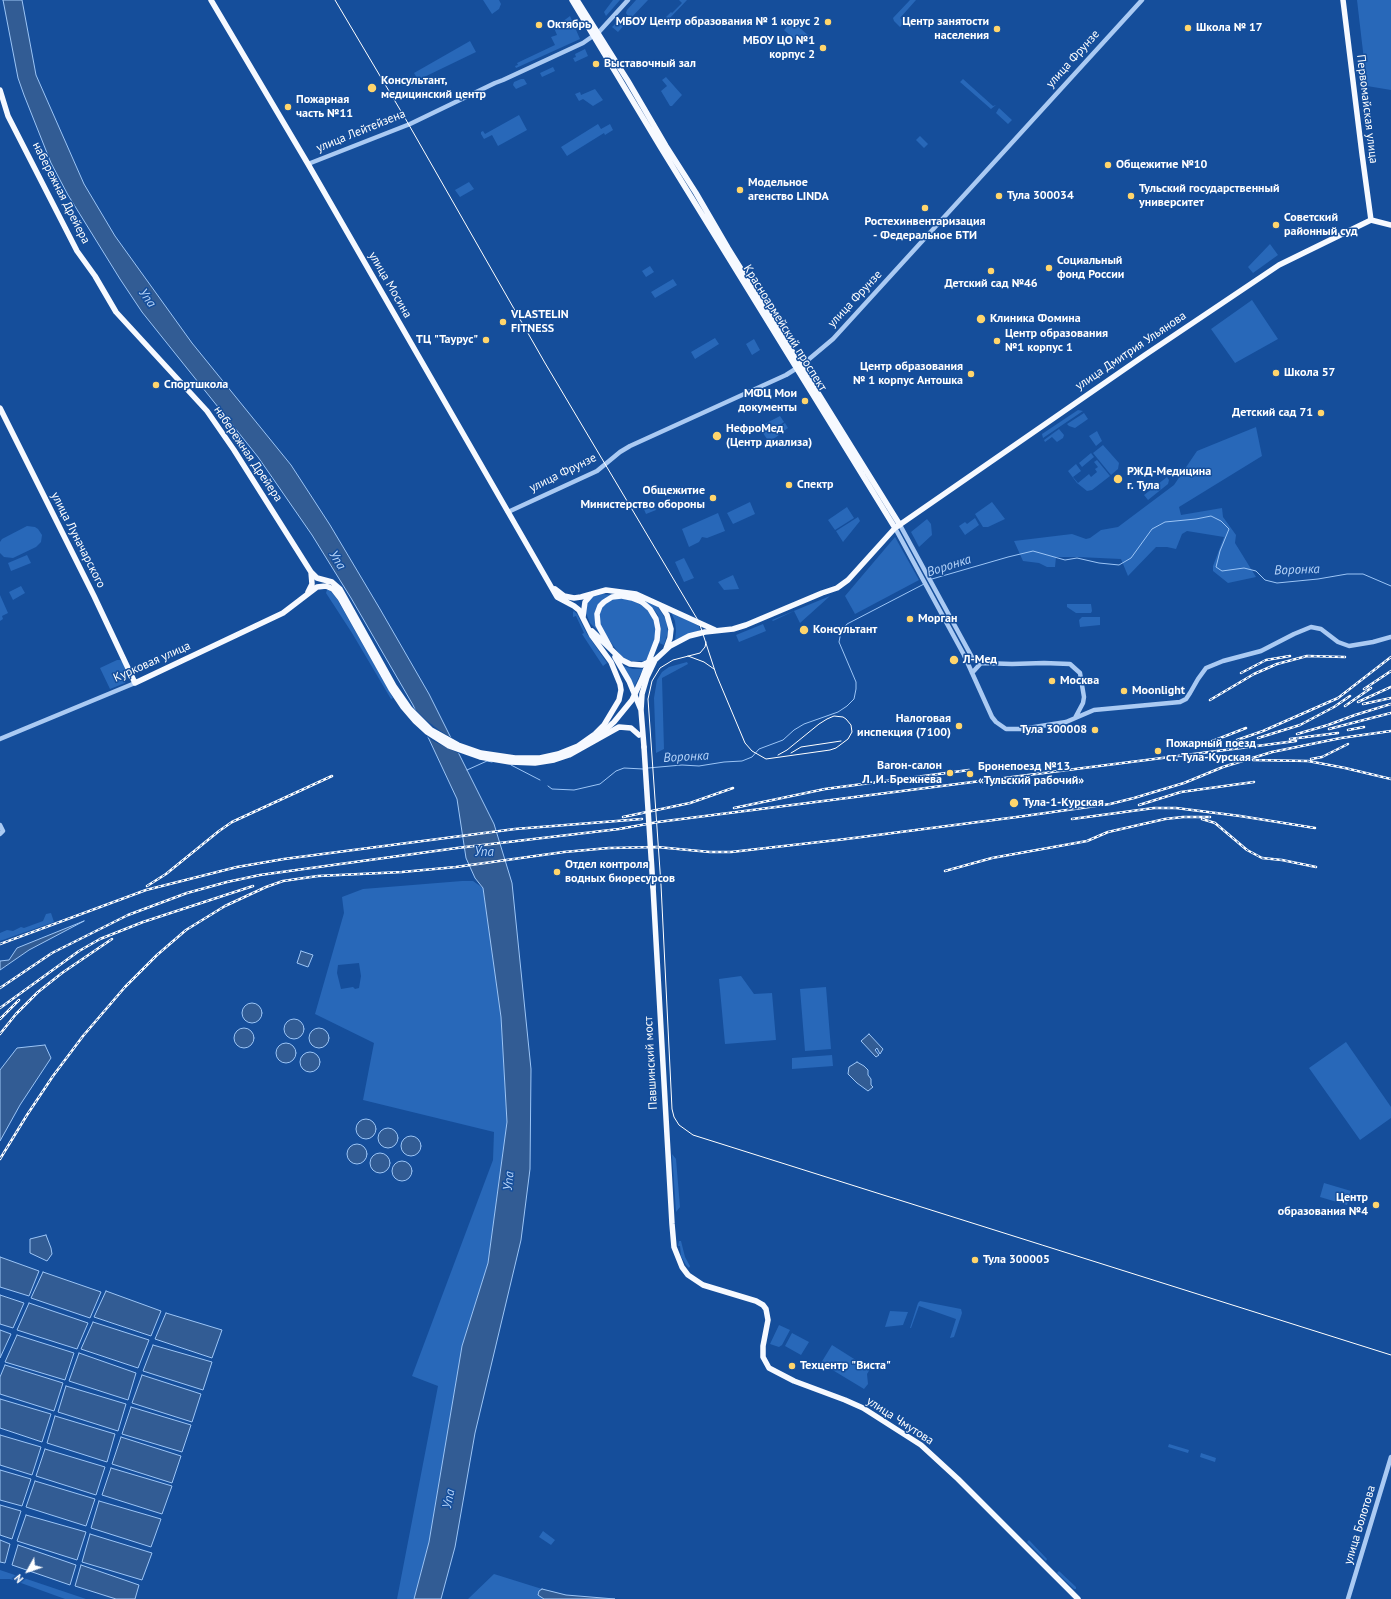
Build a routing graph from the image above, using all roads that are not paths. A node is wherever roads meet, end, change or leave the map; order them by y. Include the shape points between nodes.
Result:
1 (211, 0) edge
2 (572, 0) edge
3 (577, 0) edge
4 (628, 0) edge
5 (1142, 0) edge
6 (1343, 0) edge
7 (596, 35) junction
8 (0, 90) edge
9 (308, 164) junction
10 (1371, 220) junction
11 (1391, 225) edge
12 (799, 366) junction
13 (0, 408) edge
14 (508, 512) junction
15 (898, 526) junction
16 (311, 572) junction
17 (549, 583) junction
18 (603, 590) junction
19 (307, 594) junction
20 (592, 594) junction
21 (934, 594) junction
22 (621, 596) junction
23 (935, 601) junction
24 (941, 601) junction
25 (660, 605) junction
26 (583, 618) junction
27 (700, 623) junction
28 (587, 626) junction
29 (716, 630) junction
30 (704, 632) junction
31 (1391, 637) edge
32 (665, 650) junction
33 (612, 651) junction
34 (656, 659) junction
35 (981, 663) junction
36 (972, 673) junction
37 (135, 683) junction
38 (393, 687) junction
39 (1083, 703) junction
40 (641, 710) junction
41 (1094, 710) junction
42 (1075, 718) junction
43 (639, 735) joint
44 (0, 739) edge
45 (593, 741) junction
46 (644, 747) junction
47 (0, 825) edge
48 (1, 833) edge
49 (766, 1309) joint
50 (1391, 1457) edge
51 (1078, 1599) edge
52 (1348, 1599) edge

1 - 9 main road, улица Мосина
2 - 7 main road, Красноармейский проспект
3 - 7 main road, Красноармейский проспект
4 - 7 street, улица Лейтейзена
5 - 12 street, улица Фрунзе via 833,339
6 - 10 main road, Первомайская улица
7 - 9 street, улица Лейтейзена via 410,124
7 - 12 main road, Красноармейский проспект
8 - 16 main road, набережная Дрейера via 8,116 77,250 116,312 207,411
9 - 14 main road, улица Мосина
10 - 11 main road
10 - 15 main road, улица Дмитрия Ульянова via 1279,265
12 - 14 street, улица Фрунзе via 786,375 630,446 597,471
12 - 15 main road, Красноармейский проспект
13 - 37 main road, улица Луначарского
14 - 17 main road, улица Мосина
15 - 21 street, Красноармейский проспект
15 - 29 main road, улица Дмитрия Ульянова via 840,587 746,625
16 - 19 main road via 312,584
16 - 38 main road via 317,578 332,582 340,589
17 - 20 main road via 567,597 579,598
17 - 26 main road via 557,596 577,608
18 - 20 main road
18 - 22 main road
18 - 25 main road via 645,596
19 - 37 main road, Курковая улица via 283,613
19 - 38 main road, Курковая улица via 321,586 330,587 335,591
20 - 26 main road via 585,602
21 - 23 street, Красноармейский проспект
21 - 24 street, Красноармейский проспект
22 - 33 main road via 604,602 597,614 598,625
22 - 45 main road, bridge via 642,602 650,609 656,619 657,640 632,700 614,722
23 - 24 street
23 - 36 street, Красноармейский проспект
24 - 35 street, Красноармейский проспект via 973,659
25 - 27 main road
25 - 32 main road via 667,615 671,629
26 - 28 main road
27 - 29 main road
27 - 30 main road
28 - 33 main road
28 - 38 main road via 619,678 619,700 604,725 583,743 558,754 540,758 515,758 481,753 458,745 431,730
29 - 30 main road, улица Дмитрия Ульянова
30 - 32 main road, улица Дмитрия Ульянова via 680,640
31 - 41 street, Красноармейский проспект via 1349,646 1338,642 1321,629 1312,627 1261,651 1206,668 1186,699 1180,702
32 - 34 main road, улица Дмитрия Ульянова
33 - 34 main road via 630,664 642,665
33 - 40 main road via 629,681
34 - 40 main road via 645,682
35 - 36 street
35 - 39 street via 1070,664 1077,669 1082,678
36 - 42 street, Красноармейский проспект via 992,717 1006,729 1066,722
37 - 44 street, Курковая улица
38 - 45 main road via 412,717 427,732 456,749 480,757 510,762 544,762 569,755
39 - 41 street
39 - 42 street
40 - 46 main road, Павшинский мост
41 - 42 street, Красноармейский проспект
43 - 45 main road, bridge via 632,729 622,726
43 - 46 street
46 - 49 main road, Павшинский мост, bridge via 673,1238 676,1252 682,1267 695,1281 709,1288 756,1301
47 - 48 street
49 - 51 main road, улица Чмутова via 768,1320 763,1357 769,1368 794,1381 863,1408 921,1445
50 - 52 street, улица Болотова

